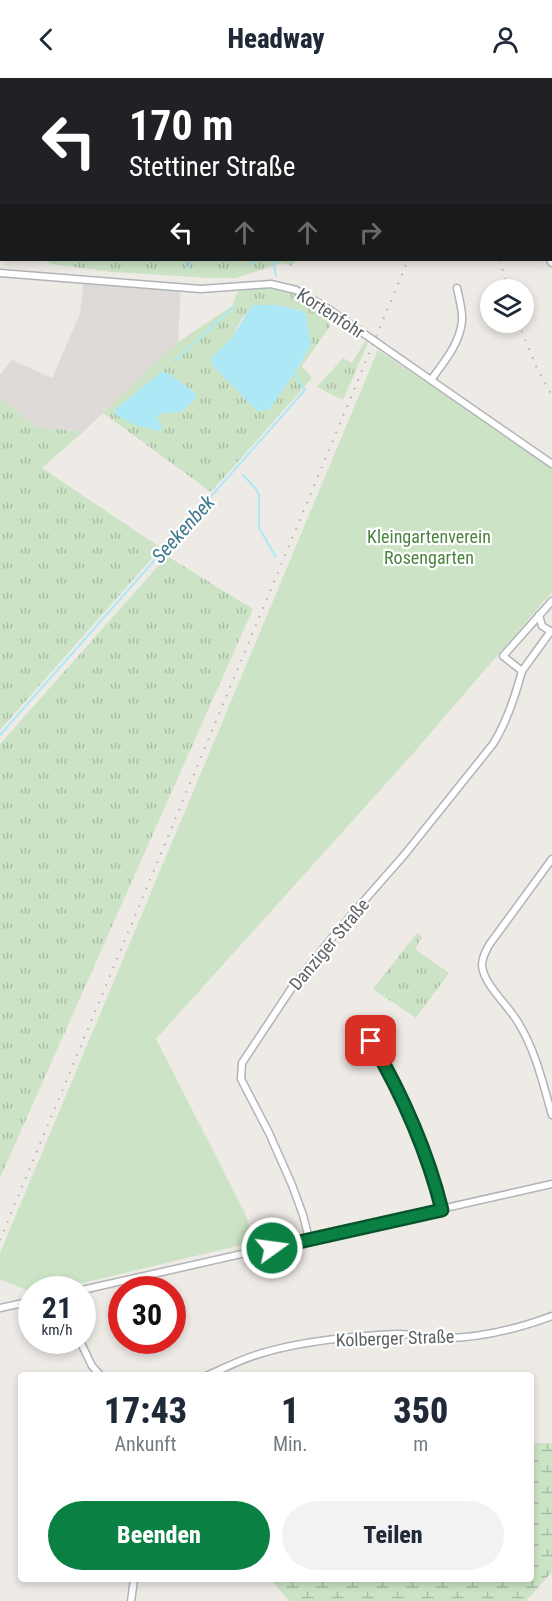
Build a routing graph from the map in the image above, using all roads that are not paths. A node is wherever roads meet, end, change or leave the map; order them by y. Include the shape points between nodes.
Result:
1 (0, 273) edge
2 (457, 288) dead end
3 (431, 380) junction
4 (552, 464) edge
5 (552, 601) edge
6 (539, 615) junction
7 (551, 632) edge
8 (522, 671) junction
9 (552, 859) edge
10 (371, 1041) dead end
11 (552, 1115) edge
12 (552, 1184) edge
13 (442, 1210) junction
14 (309, 1239) junction
15 (96, 1287) edge
16 (18, 1304) edge
17 (0, 1308) edge
18 (552, 1316) edge
19 (86, 1354) edge
20 (97, 1372) edge
21 (222, 1372) edge
22 (134, 1582) edge
23 (131, 1601) edge

1 - 3 street, Kortenfohr via 201,289 281,285 311,297
2 - 3 street via 463,319 459,335
3 - 4 street, Kortenfohr
5 - 6 street
6 - 7 street via 542,626
6 - 8 street via 502,656
7 - 8 street, Danziger Straße
8 - 14 street, Danziger Straße via 515,697 493,744 293,986 242,1063 241,1079 270,1133
9 - 11 street via 482,958 488,982 521,1026
10 - 13 street via 419,1137
12 - 13 street
13 - 14 street
14 - 15 street
16 - 17 street
18 - 21 street, Kolberger Straße via 510,1330 442,1338 401,1334 304,1344 265,1352
19 - 20 street
22 - 23 street

